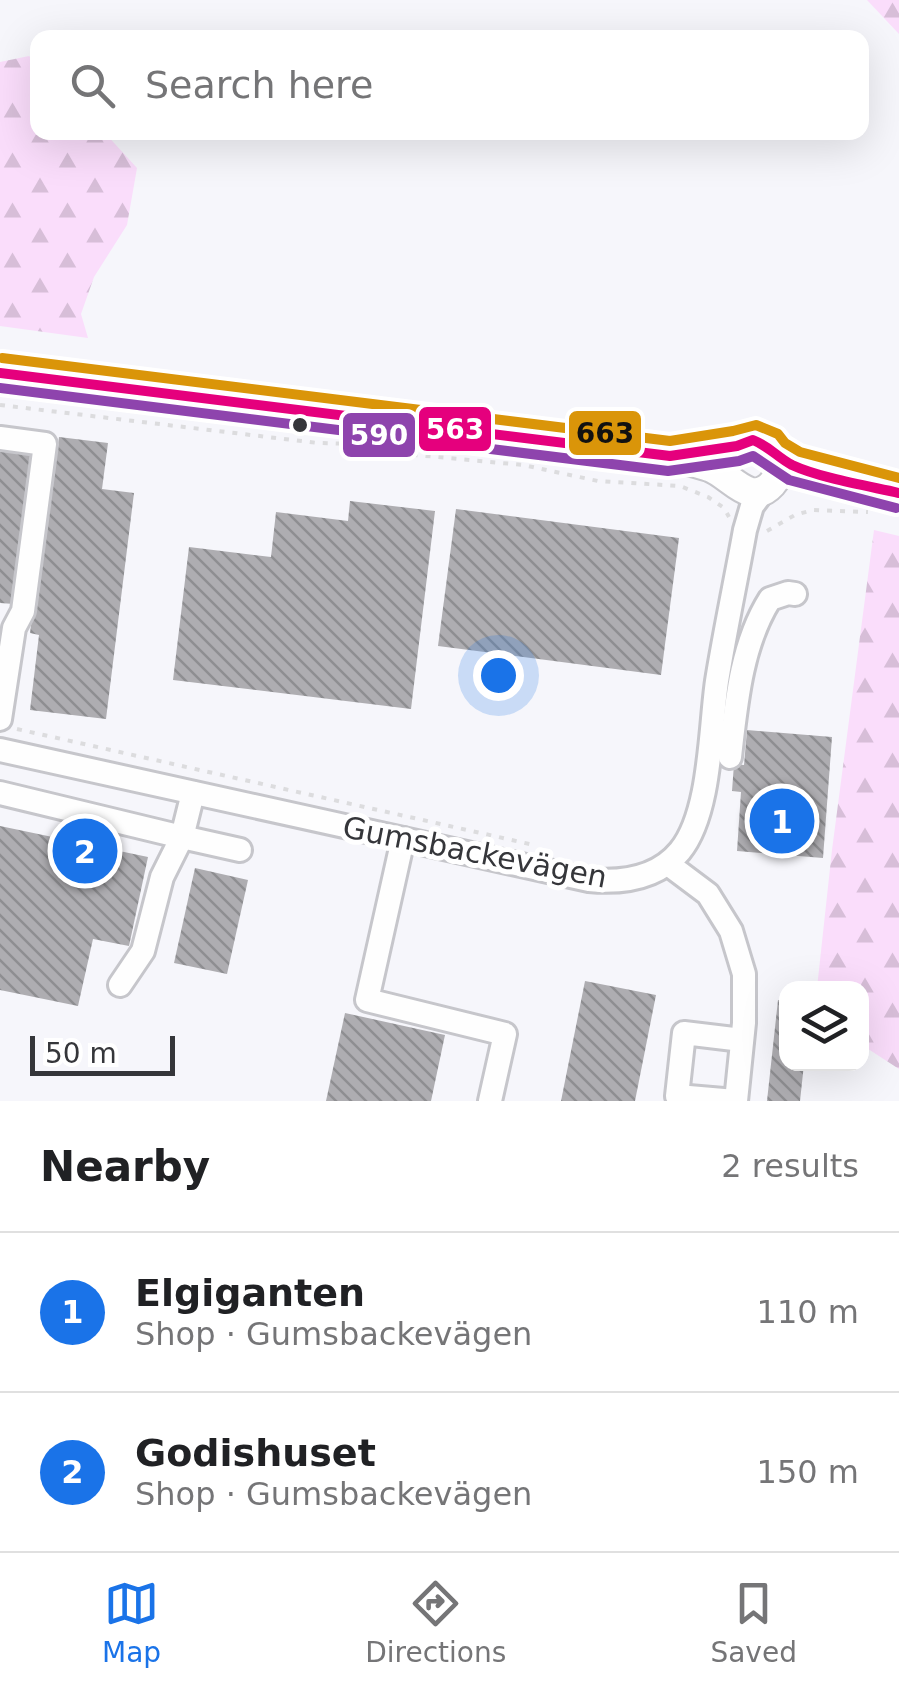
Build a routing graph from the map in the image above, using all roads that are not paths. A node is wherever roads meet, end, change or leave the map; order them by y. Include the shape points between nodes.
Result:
1 (0, 373) edge
2 (0, 438) edge
3 (736, 446) junction
4 (775, 454) junction
5 (670, 456) junction
6 (846, 482) junction
7 (750, 486) junction
8 (899, 493) edge
9 (796, 594) dead end
10 (728, 683) junction
11 (9, 724) edge
12 (0, 750) edge
13 (730, 757) dead end
14 (66, 765) junction
15 (193, 793) junction
16 (0, 794) edge
17 (57, 807) junction
18 (182, 837) junction
19 (403, 839) junction
20 (240, 850) dead end
21 (668, 864) junction
22 (120, 984) dead end
23 (742, 1040) junction
24 (490, 1101) edge
25 (735, 1101) edge

1 - 5 main road
2 - 11 street via 45,444 23,612 14,628
3 - 4 main road via 762,442
3 - 5 main road
3 - 7 main road via 727,472
4 - 6 main road
4 - 7 main road via 778,471
5 - 7 main road
6 - 7 main road
6 - 8 main road
7 - 10 street
9 - 10 street via 770,599
10 - 13 street
10 - 21 street via 696,820
12 - 14 street, Gumsbackevägen
14 - 15 street, Gumsbackevägen
14 - 17 street
15 - 18 street
15 - 19 street, Gumsbackevägen
16 - 17 street
17 - 18 street
18 - 20 street
18 - 22 street via 162,877 143,950
19 - 21 street, Gumsbackevägen via 607,882
19 - 24 street via 367,1000 505,1034
21 - 23 street via 708,894 731,932 744,974
23 - 25 street
23 - 25 street via 684,1033 677,1096

